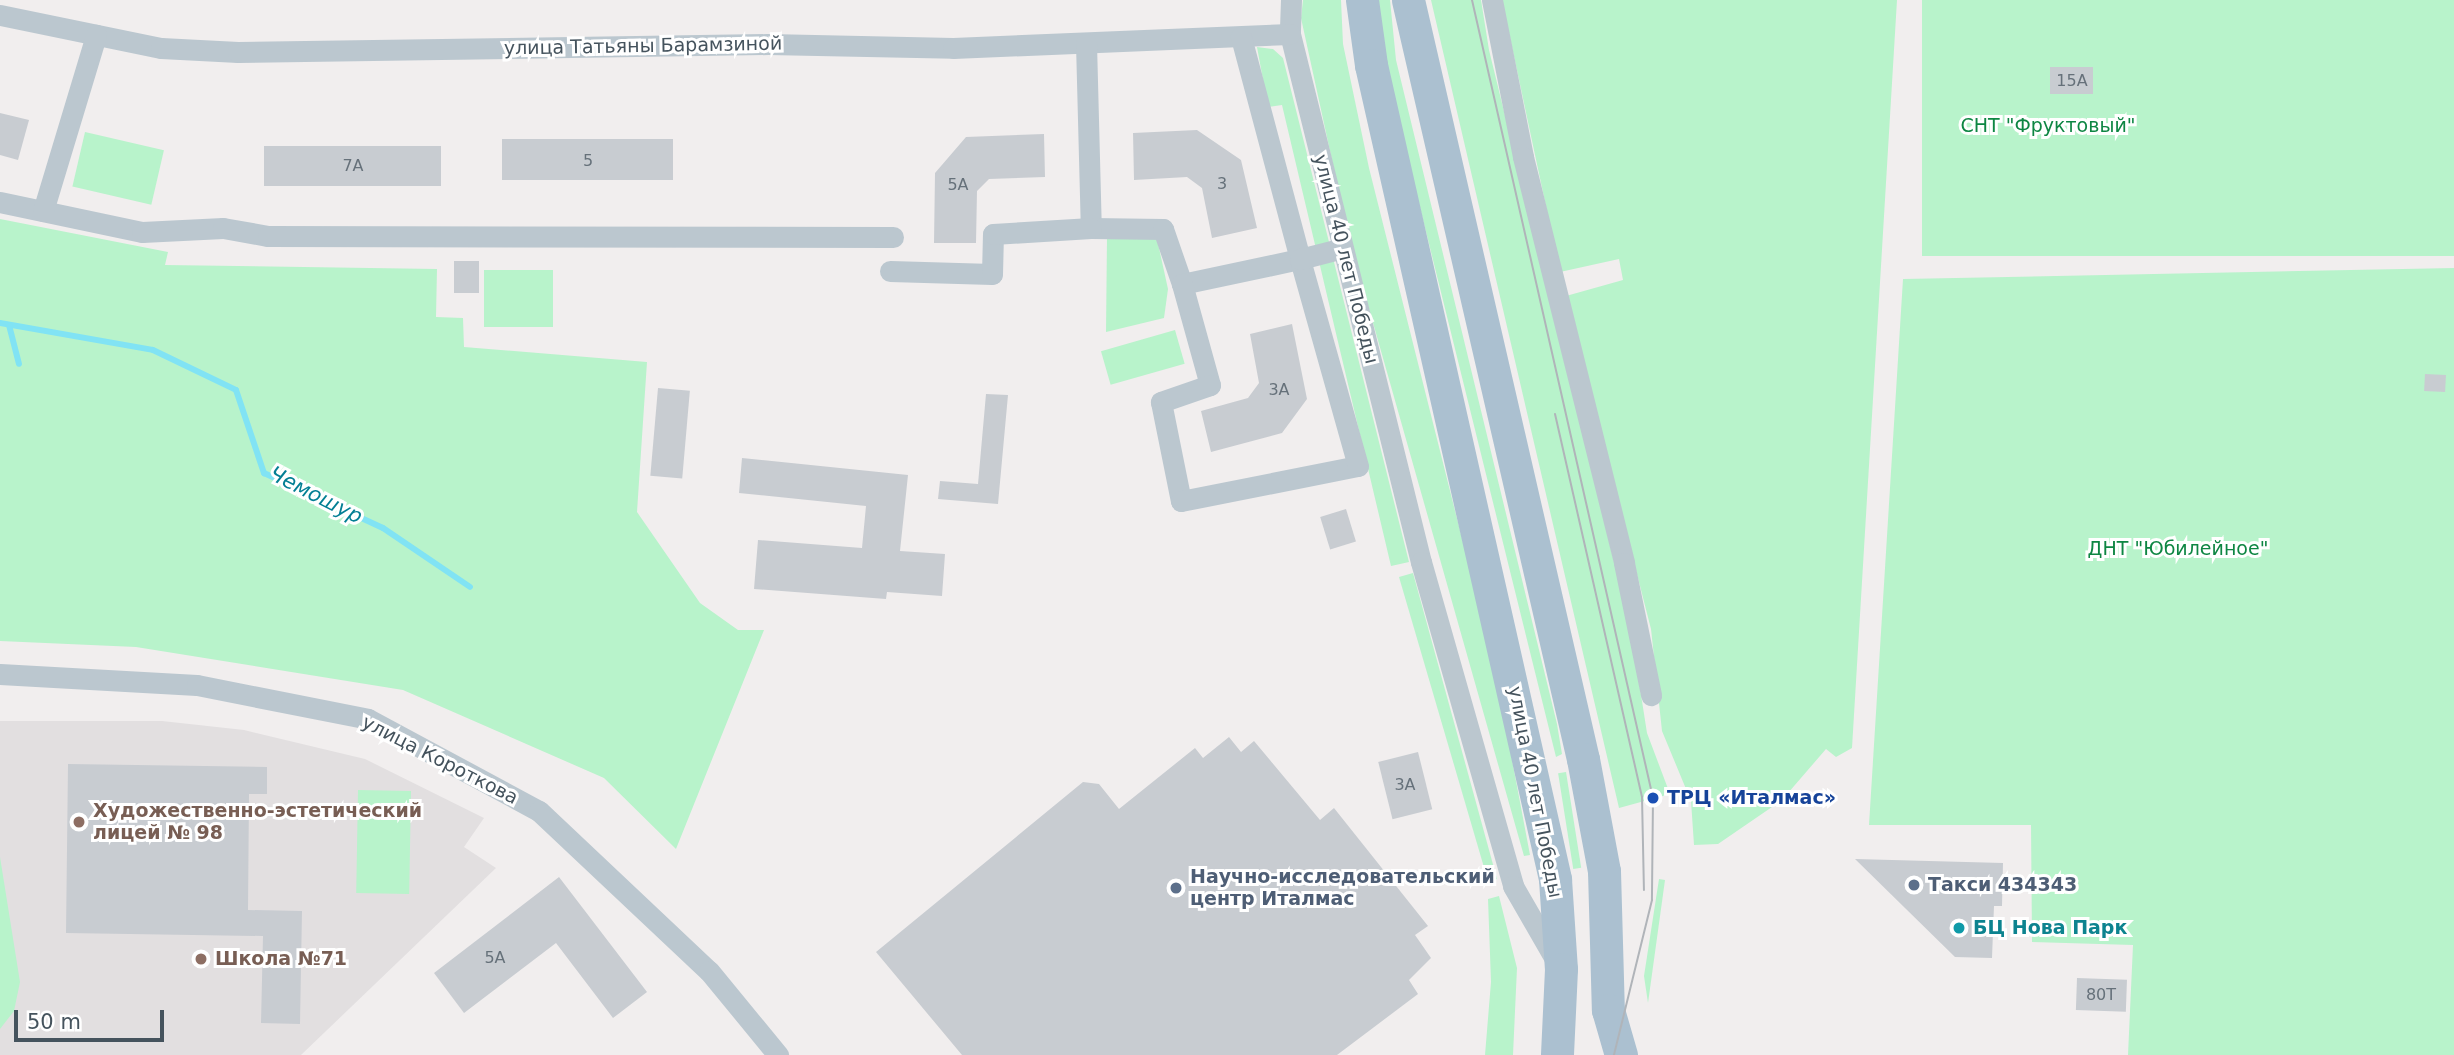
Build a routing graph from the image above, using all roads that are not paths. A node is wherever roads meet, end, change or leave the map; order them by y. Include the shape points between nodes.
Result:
1 (1291, 0) edge
2 (1362, 0) edge
3 (1408, 0) edge
4 (1492, 0) edge
5 (0, 15) edge
6 (1290, 34) junction
7 (96, 35) junction
8 (1241, 37) junction
9 (1086, 43) junction
10 (0, 202) edge
11 (43, 211) junction
12 (1091, 228) junction
13 (893, 237) dead end
14 (1343, 248) junction
15 (1300, 259) junction
16 (890, 271) dead end
17 (1182, 284) junction
18 (0, 674) edge
19 (1651, 695) dead end
20 (1583, 759) junction
21 (1534, 770) junction
22 (1561, 969) junction
23 (778, 1055) edge
24 (1558, 1055) edge
25 (1621, 1055) edge

1 - 6 street, улица 40 лет Победы
2 - 21 main road, улица 40 лет Победы via 1371,65
3 - 20 main road
4 - 19 street via 1523,157 1624,563
5 - 7 street, улица Татьяны Барамзиной
6 - 8 street, улица Татьяны Барамзиной
6 - 14 street, улица 40 лет Победы
7 - 9 street, улица Татьяны Барамзиной via 161,48 238,52
7 - 11 street
8 - 9 street, улица Татьяны Барамзиной
8 - 15 street
9 - 12 street
10 - 11 street
11 - 13 street via 142,232 223,228 268,236
12 - 16 street via 993,234 992,274
12 - 17 street via 1163,229
14 - 15 street
14 - 22 street, улица 40 лет Победы via 1421,562 1513,886
15 - 17 street
15 - 17 street via 1358,466 1181,500 1161,402 1210,385
18 - 23 street, улица Короткова via 197,685 368,719 539,811 709,971
20 - 21 main road
20 - 25 main road via 1604,871 1608,1010
21 - 22 main road, улица 40 лет Победы via 1555,879
22 - 24 main road

